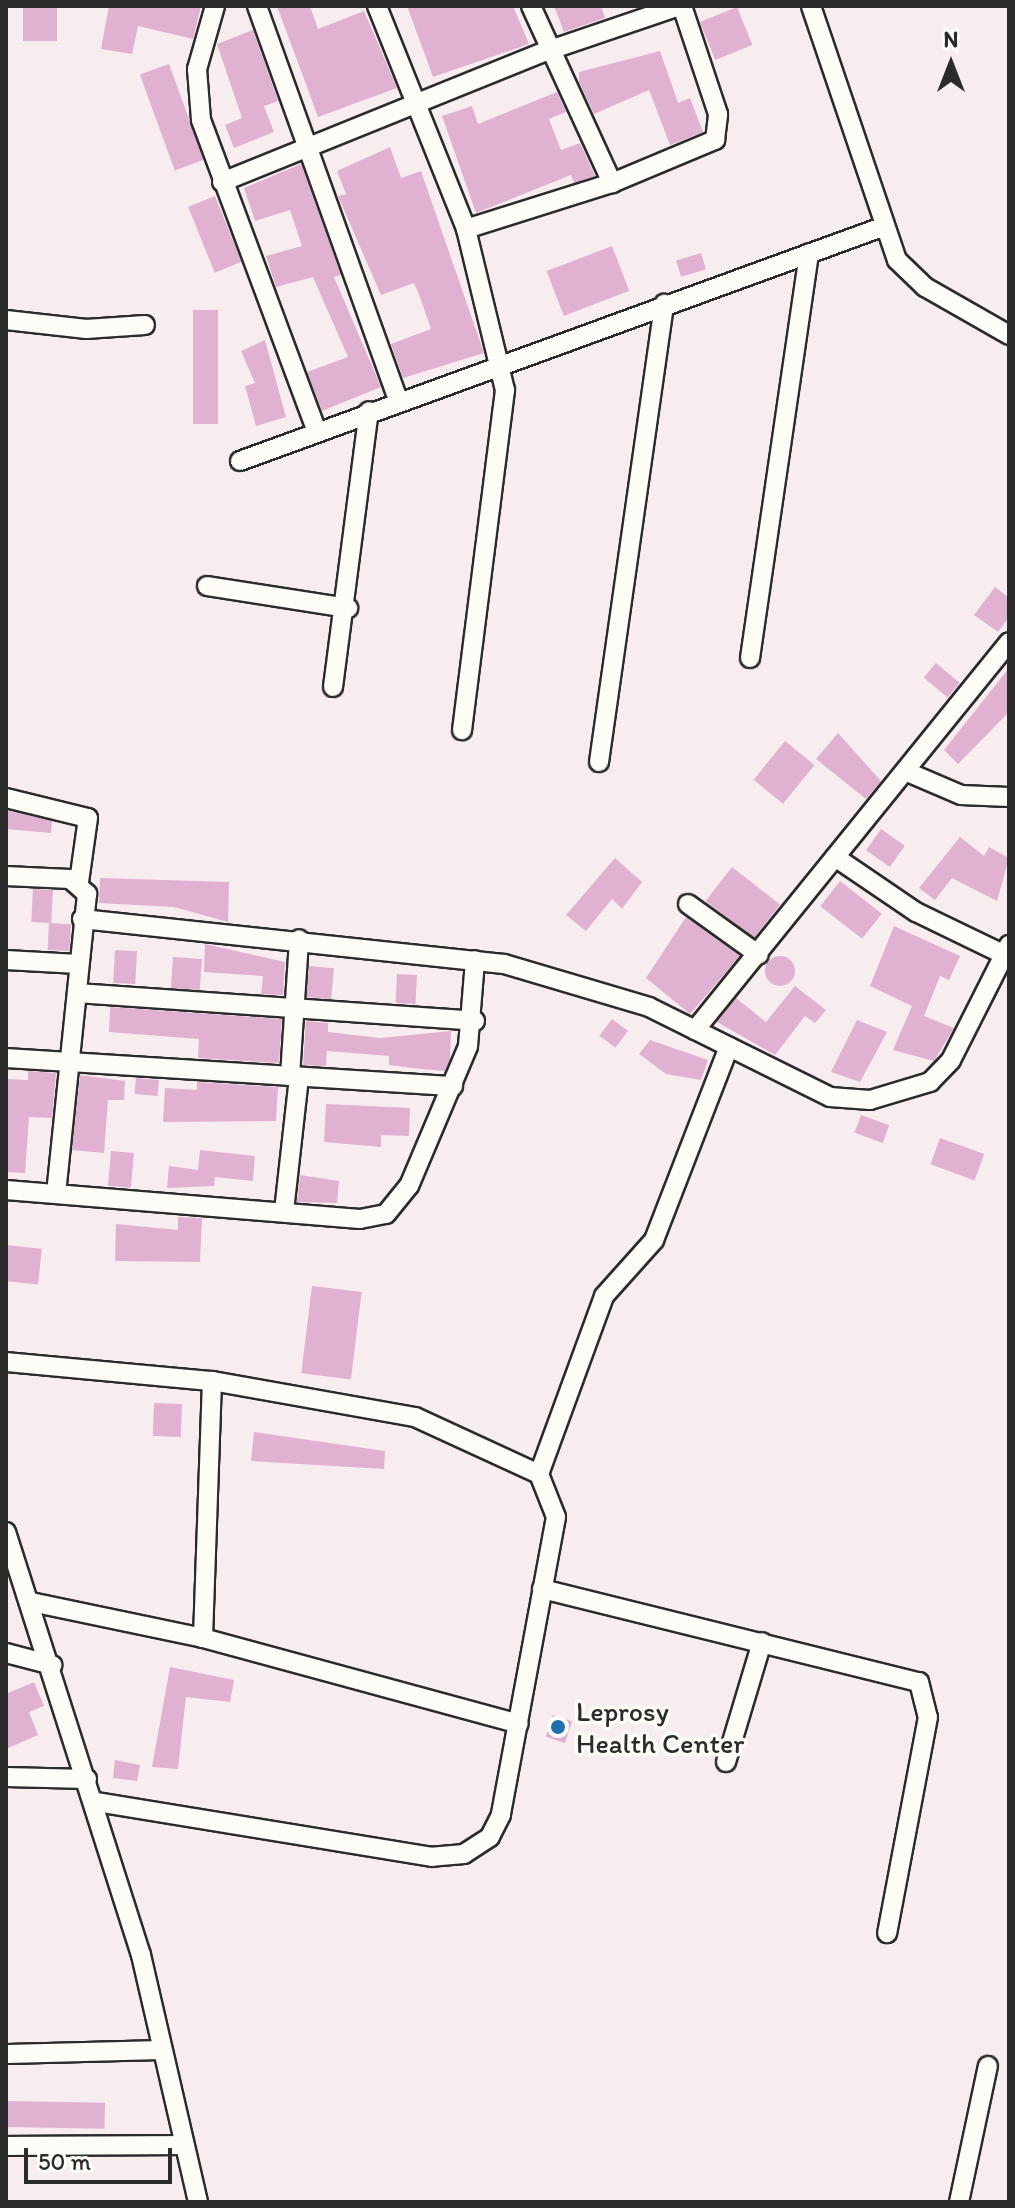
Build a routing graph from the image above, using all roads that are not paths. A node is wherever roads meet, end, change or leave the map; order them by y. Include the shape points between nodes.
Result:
1 (215, 6) edge
2 (257, 6) edge
3 (377, 6) edge
4 (531, 6) edge
5 (680, 6) edge
6 (811, 6) edge
7 (547, 51) junction
8 (413, 109) junction
9 (306, 149) junction
10 (222, 182) junction
11 (612, 183) junction
12 (885, 226) junction
13 (466, 229) junction
14 (809, 253) junction
15 (664, 304) junction
16 (6, 320) edge
17 (145, 325) dead end
18 (1009, 335) edge
19 (501, 364) junction
20 (398, 400) junction
21 (369, 411) junction
22 (316, 430) junction
23 (240, 461) dead end
24 (207, 586) dead end
25 (348, 608) junction
26 (1009, 642) edge
27 (750, 658) dead end
28 (333, 687) dead end
29 (462, 730) dead end
30 (599, 762) dead end
31 (905, 771) junction
32 (1009, 797) edge
33 (6, 798) edge
34 (835, 857) junction
35 (6, 876) edge
36 (79, 882) junction
37 (688, 904) dead end
38 (82, 919) junction
39 (299, 939) junction
40 (1008, 952) edge
41 (759, 955) junction
42 (6, 960) edge
43 (475, 960) junction
44 (78, 964) junction
45 (77, 993) junction
46 (296, 1004) junction
47 (475, 1021) junction
48 (695, 1030) junction
49 (729, 1047) junction
50 (6, 1058) edge
51 (70, 1060) junction
52 (295, 1077) junction
53 (453, 1086) junction
54 (6, 1190) edge
55 (56, 1193) junction
56 (284, 1211) junction
57 (6, 1362) edge
58 (212, 1381) junction
59 (539, 1474) junction
60 (6, 1532) edge
61 (542, 1589) junction
62 (31, 1602) junction
63 (203, 1638) junction
64 (762, 1642) junction
65 (6, 1653) edge
66 (52, 1665) junction
67 (519, 1724) junction
68 (726, 1762) dead end
69 (6, 1777) edge
70 (87, 1779) junction
71 (95, 1802) junction
72 (887, 1933) dead end
73 (162, 2050) junction
74 (6, 2054) edge
75 (988, 2066) dead end
76 (184, 2145) junction
77 (6, 2146) edge
78 (198, 2202) edge
79 (959, 2202) edge

1 - 10 street via 197,99
2 - 9 street
3 - 8 street
4 - 7 street
5 - 7 street
5 - 11 street via 718,114 715,140
6 - 12 street
7 - 8 street
7 - 11 street
8 - 9 street
8 - 13 street
9 - 10 street
9 - 20 street
10 - 22 street
11 - 13 street
12 - 14 street
12 - 18 street via 897,260 925,287
13 - 19 street
14 - 15 street
14 - 27 street
15 - 19 street
15 - 30 street
16 - 17 street via 86,329
19 - 20 street
19 - 29 street via 502,441
20 - 21 street
21 - 22 street
21 - 25 street
22 - 23 street
24 - 25 street
25 - 28 street
26 - 31 street
31 - 32 street via 961,795
31 - 34 street
33 - 36 street via 88,818
34 - 40 street via 916,912
34 - 41 street
35 - 36 street
36 - 38 street via 87,894
37 - 41 street
38 - 39 street
38 - 44 street
39 - 43 street
39 - 46 street
40 - 49 street via 951,1060 930,1082 894,1097 830,1097
41 - 48 street
42 - 44 street
43 - 47 street
43 - 48 street via 601,990
44 - 45 street
45 - 46 street
45 - 51 street
46 - 47 street
46 - 52 street
47 - 53 street
48 - 49 street
49 - 59 street via 654,1240 604,1296
50 - 51 street
51 - 52 street
51 - 55 street
52 - 53 street
52 - 56 street
53 - 56 street via 409,1186 386,1214
54 - 55 street
55 - 56 street
57 - 58 street
58 - 59 street via 415,1417
58 - 63 street
59 - 61 street via 556,1517
60 - 62 street
61 - 64 street
61 - 67 street
62 - 63 street
62 - 66 street
63 - 67 street
64 - 68 street
64 - 72 street via 919,1682 927,1701
65 - 66 street
66 - 70 street
67 - 71 street via 501,1815 490,1837 464,1854 432,1857
69 - 70 street
70 - 71 street
71 - 73 street
73 - 74 street
73 - 76 street
75 - 79 street
76 - 77 street
76 - 78 street

